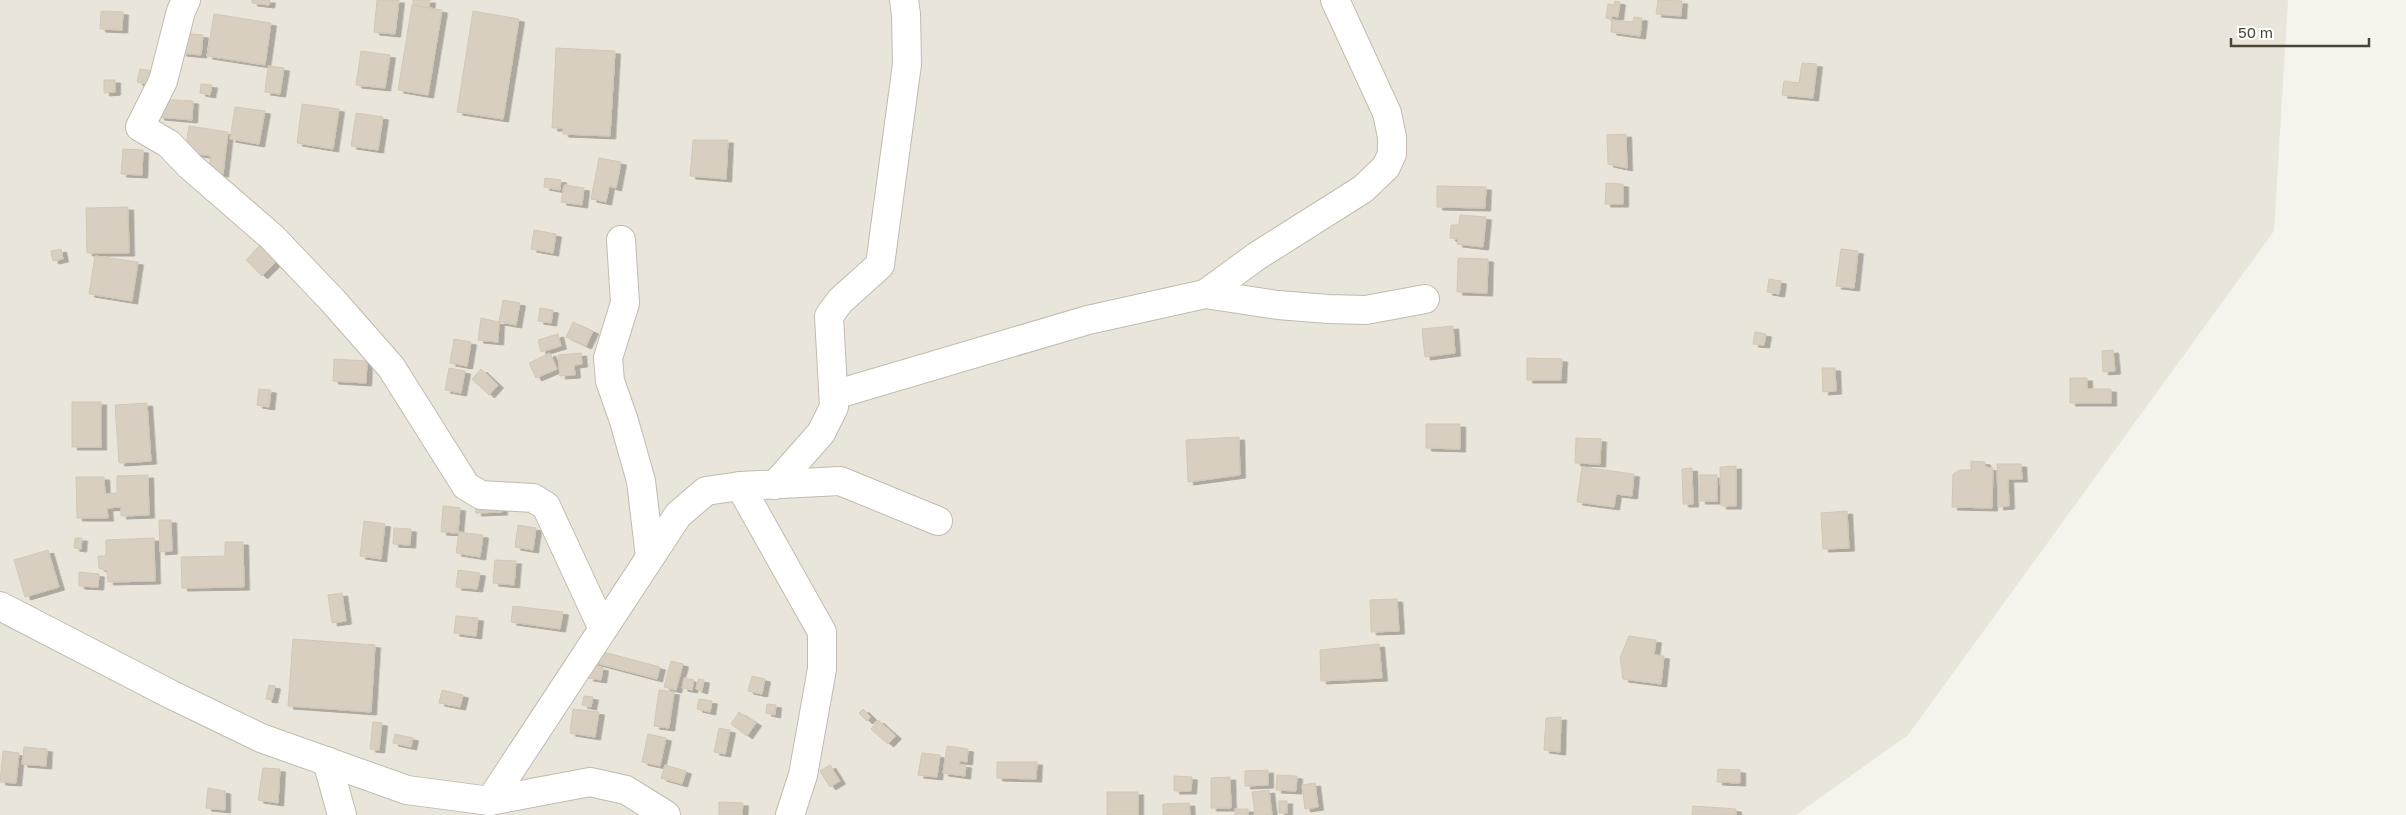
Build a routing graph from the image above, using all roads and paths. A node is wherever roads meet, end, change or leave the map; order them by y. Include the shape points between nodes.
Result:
1 (186, 0) edge
2 (904, 0) edge
3 (1335, 0) edge
4 (621, 240) dead end
5 (1205, 294) junction
6 (1425, 299) dead end
7 (834, 395) junction
8 (775, 485) junction
9 (740, 486) junction
10 (938, 521) dead end
11 (650, 557) junction
12 (0, 606) edge
13 (603, 629) junction
14 (327, 761) junction
15 (490, 801) junction
16 (342, 815) edge
17 (666, 815) edge
18 (790, 815) edge

1 - 13 street via 163,81 140,127 169,144 272,237 339,308 391,367 466,486 481,495 533,498 546,506
2 - 7 street via 907,64 880,265 840,301 829,316
3 - 5 street via 1387,113 1392,154 1386,168 1363,189 1257,256
4 - 11 street via 626,303 608,358 610,381 640,482
5 - 6 street via 1328,310 1366,310
5 - 7 street via 1088,320
7 - 8 street via 834,407 821,433
8 - 9 street
8 - 10 street via 840,481
9 - 11 street via 706,491 678,515
9 - 18 street via 822,632 819,688 803,776
11 - 13 street
12 - 14 street via 262,738
13 - 15 street
14 - 15 street via 407,790
14 - 16 street
15 - 17 street via 590,782 626,790

